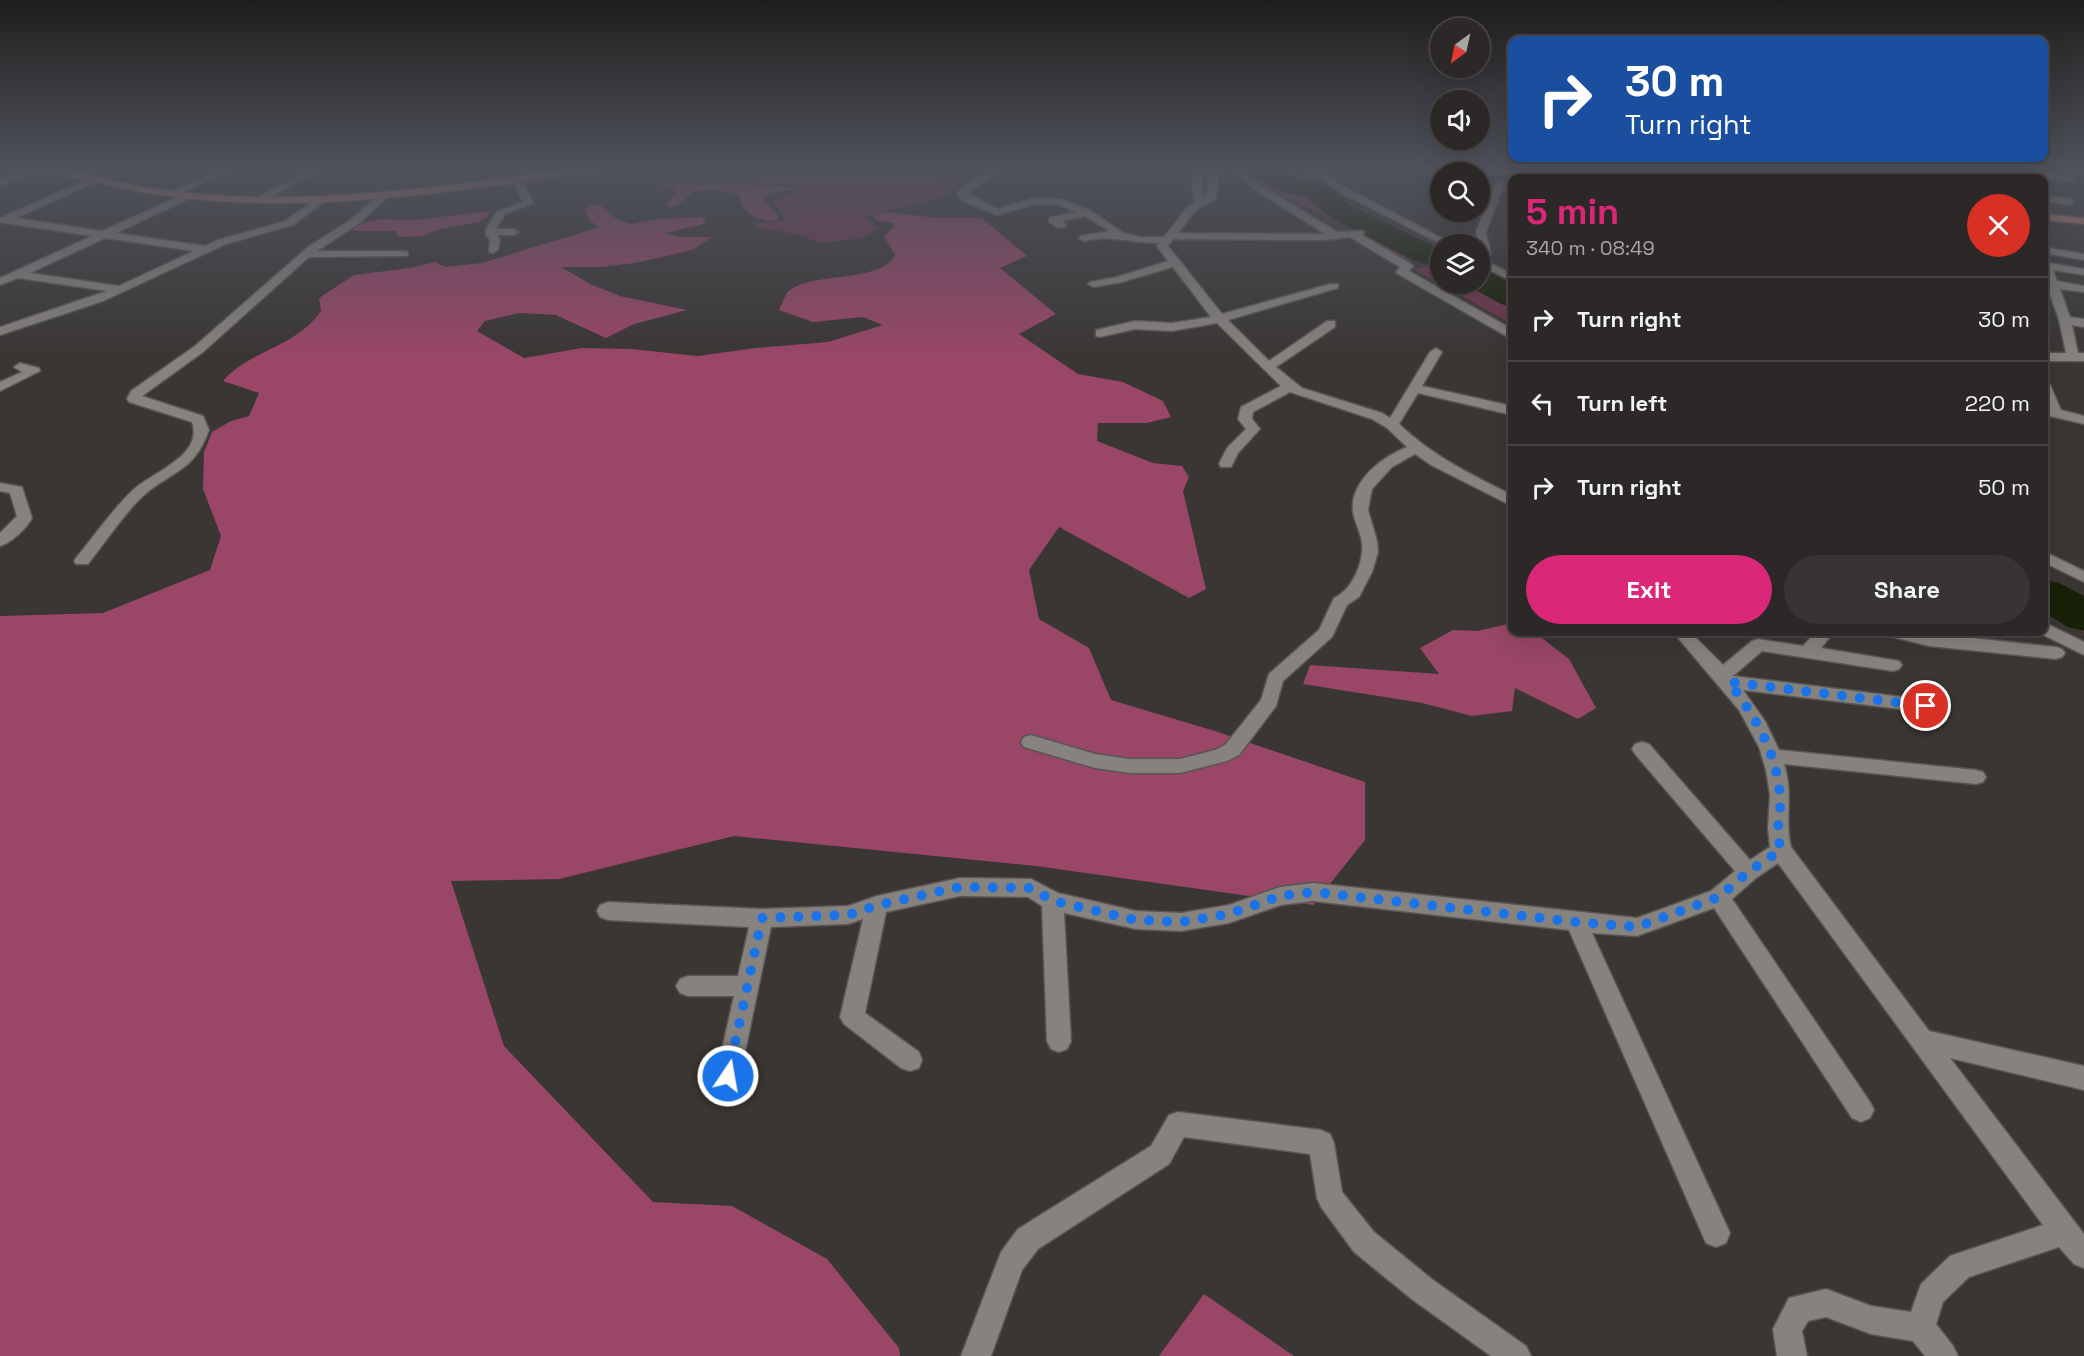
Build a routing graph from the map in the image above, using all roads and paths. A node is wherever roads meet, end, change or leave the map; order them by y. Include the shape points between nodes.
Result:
1 (75, 230) edge
2 (112, 230) edge
3 (260, 230) edge
4 (342, 230) edge
5 (1117, 230) edge
6 (1174, 230) edge
7 (1327, 230) edge
8 (491, 232) joint
9 (514, 232) dead end
10 (104, 234) junction
11 (1124, 236) junction
12 (1336, 236) junction
13 (1084, 238) dead end
14 (1168, 238) junction
15 (1122, 248) dead end
16 (205, 249) junction
17 (493, 250) dead end
18 (2048, 251) edge
19 (307, 254) junction
20 (404, 254) dead end
21 (2084, 257) edge
22 (1175, 263) junction
23 (2048, 263) edge
24 (1490, 266) edge
25 (0, 272) edge
26 (2084, 272) edge
27 (2048, 273) edge
28 (17, 274) junction
29 (1508, 276) edge
30 (0, 282) edge
31 (1094, 284) dead end
32 (2052, 284) junction
33 (1334, 286) dead end
34 (118, 289) junction
35 (2084, 289) edge
36 (1218, 317) junction
37 (2065, 320) junction
38 (2084, 323) edge
39 (1330, 324) dead end
40 (4, 328) edge
41 (1508, 332) edge
42 (1100, 333) dead end
43 (1436, 352) dead end
44 (2048, 357) edge
45 (2079, 357) edge
46 (20, 367) dead end
47 (1268, 367) junction
48 (0, 387) edge
49 (1291, 387) junction
50 (1415, 388) junction
51 (2048, 397) edge
52 (1508, 409) edge
53 (2084, 420) edge
54 (1392, 425) junction
55 (1416, 448) junction
56 (1226, 465) dead end
57 (0, 487) edge
58 (1508, 499) edge
59 (0, 541) edge
60 (2048, 559) edge
61 (82, 561) dead end
62 (2084, 577) edge
63 (2048, 631) edge
64 (1685, 636) edge
65 (1822, 636) edge
66 (1912, 636) edge
67 (2084, 649) edge
68 (1808, 652) junction
69 (2056, 653) dead end
70 (1893, 665) dead end
71 (1726, 679) junction
72 (1926, 706) dead end
73 (1030, 742) dead end
74 (1642, 749) dead end
75 (1772, 756) junction
76 (1976, 777) dead end
77 (1781, 850) junction
78 (1748, 872) junction
79 (1719, 897) junction
80 (1053, 901) junction
81 (878, 905) junction
82 (608, 911) dead end
83 (762, 918) junction
84 (1576, 922) junction
85 (688, 986) dead end
86 (747, 986) junction
87 (1920, 1040) junction
88 (1059, 1041) dead end
89 (910, 1060) dead end
90 (728, 1076) dead end
91 (2084, 1078) edge
92 (1861, 1110) dead end
93 (2064, 1232) junction
94 (1716, 1233) dead end
95 (2084, 1254) edge
96 (1921, 1328) junction
97 (976, 1356) edge
98 (1516, 1356) edge
99 (1792, 1356) edge
100 (1943, 1356) edge

1 - 10 street
2 - 10 street
3 - 16 street
4 - 19 street
5 - 11 street
6 - 14 street
7 - 12 street
8 - 9 street
8 - 17 street via 495,240
10 - 16 street
10 - 28 street
11 - 13 street via 1101,234
11 - 14 street
11 - 15 street
12 - 14 street
12 - 41 street via 1355,234 1407,266 1402,272
14 - 22 street via 1162,246
16 - 34 street
18 - 21 street
19 - 20 street
19 - 61 street via 199,349 136,394 134,399 198,419 202,430 182,464 139,492
22 - 31 street
22 - 36 street
23 - 26 street
24 - 29 street
25 - 28 street
27 - 32 street
28 - 30 street
28 - 34 street
32 - 35 street
32 - 37 street
33 - 36 street
34 - 40 street
36 - 42 street via 1181,327 1135,326
36 - 47 street
37 - 38 street
37 - 45 street
39 - 47 street
43 - 50 street
44 - 45 street
46 - 48 street via 34,371
47 - 49 street
49 - 54 street via 1368,412
49 - 56 street via 1246,410 1245,419 1253,429 1232,451
50 - 52 street
50 - 54 street
51 - 53 street via 2055,413
54 - 55 street
55 - 58 street
55 - 73 street via 1382,468 1368,484 1360,509 1370,545 1351,597 1340,602 1326,633 1275,678 1270,701 1232,750 1180,766 1130,766 1095,761
57 - 59 street via 19,491 25,515
60 - 62 street
63 - 67 street
64 - 71 street
65 - 68 street
66 - 69 street
68 - 70 street
68 - 71 street via 1758,645
71 - 72 street
71 - 75 street via 1753,714
74 - 78 street
75 - 76 street
75 - 77 street via 1780,796 1776,833
77 - 78 street
77 - 87 street
78 - 79 street
79 - 84 street via 1637,927
79 - 92 street
80 - 81 street via 1031,888 960,887
80 - 84 street via 1136,920 1181,922 1229,914 1280,896 1313,892
80 - 88 street
81 - 83 street via 848,915
81 - 89 street via 852,1017
82 - 83 street
83 - 86 street
84 - 94 street
85 - 86 street
86 - 90 street
87 - 91 street
87 - 93 street
93 - 95 street
93 - 96 street via 1960,1266 1931,1294
96 - 99 street via 1871,1320 1826,1303 1799,1308 1787,1329
96 - 100 street
97 - 98 street via 1011,1262 1028,1239 1160,1155 1178,1124 1321,1143 1330,1198 1364,1242

